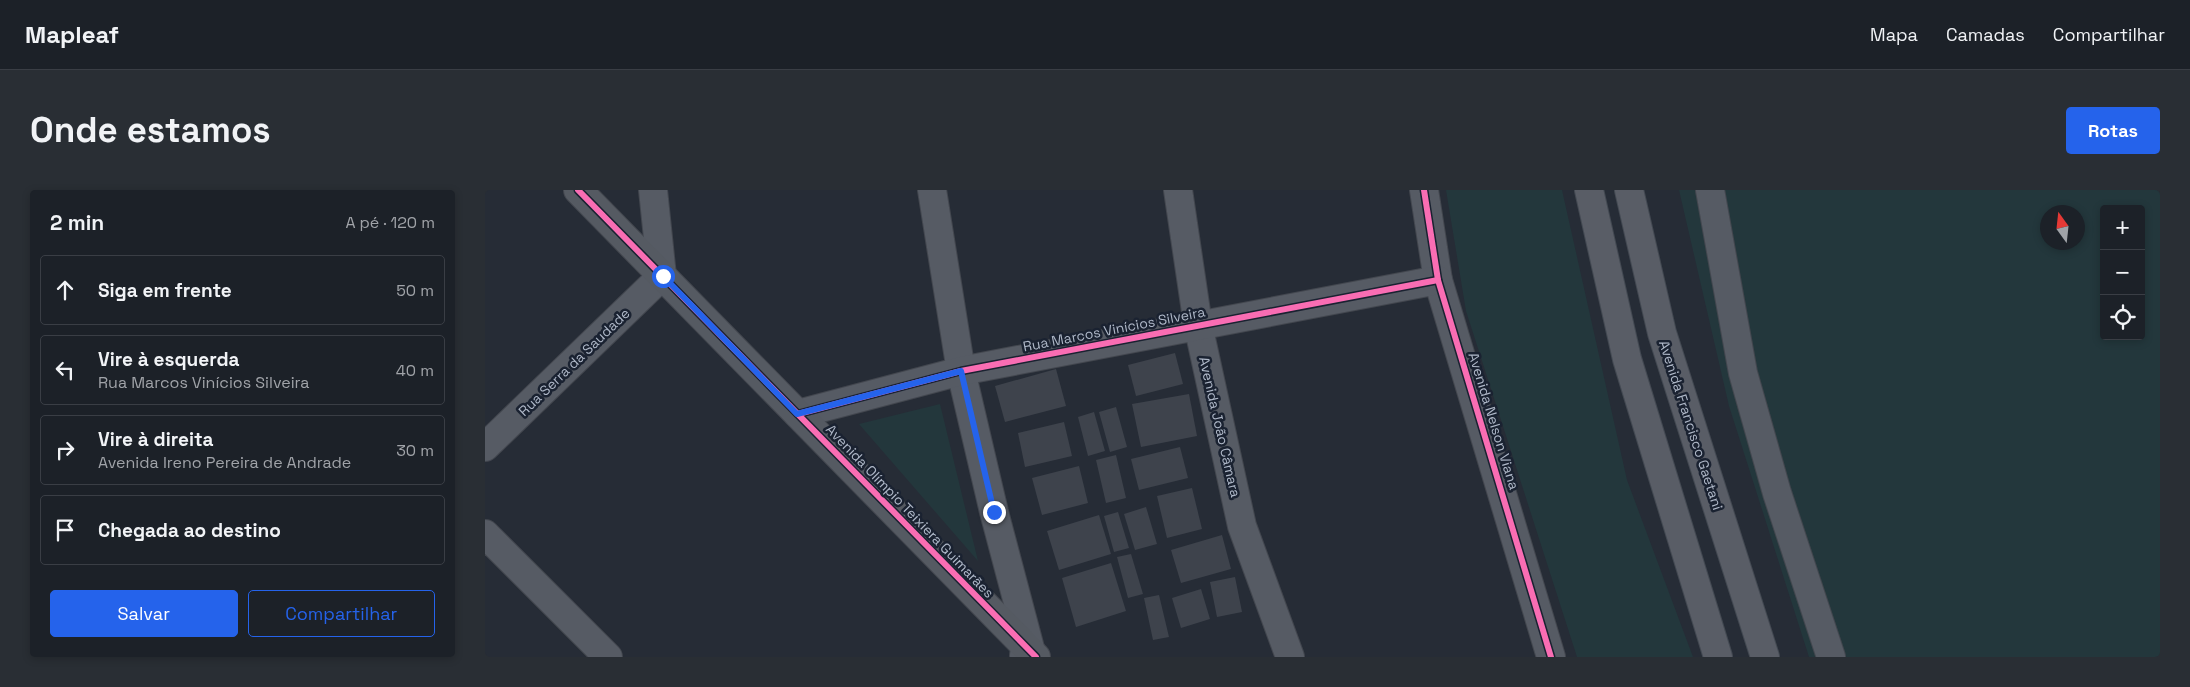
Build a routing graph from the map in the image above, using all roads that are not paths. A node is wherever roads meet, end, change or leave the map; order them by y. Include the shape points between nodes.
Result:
1 (578, 190) edge
2 (653, 190) edge
3 (932, 190) edge
4 (1178, 190) edge
5 (1425, 190) edge
6 (1589, 190) edge
7 (1629, 190) edge
8 (1711, 190) edge
9 (663, 276) junction
10 (1438, 280) junction
11 (1197, 325) junction
12 (961, 371) junction
13 (797, 414) junction
14 (485, 447) edge
15 (485, 534) edge
16 (1029, 655) edge
17 (608, 657) edge
18 (1290, 657) edge
19 (1551, 657) edge
20 (1718, 657) edge
21 (1765, 657) edge
22 (1831, 657) edge

1 - 9 street, Avenida Olímpio Teixiera Guimarães
2 - 9 street
3 - 12 street
4 - 11 street, Avenida João Câmara
5 - 10 street, Avenida Nelson Viana
6 - 20 main road via 1627,359
7 - 21 main road, Avenida Francisco Gaetani via 1662,333
8 - 22 street via 1743,373 1777,493
9 - 13 street, Avenida Olímpio Teixiera Guimarães
9 - 14 street, Rua Serra da Saudade
10 - 11 street, Rua Marcos Vinícios Silveira
10 - 19 street, Avenida Nelson Viana
11 - 12 street, Rua Marcos Vinícios Silveira
11 - 18 street, Avenida João Câmara via 1242,526
12 - 13 street, Rua Marcos Vinícios Silveira
12 - 16 street
13 - 16 street, Avenida Olímpio Teixiera Guimarães
15 - 17 street

